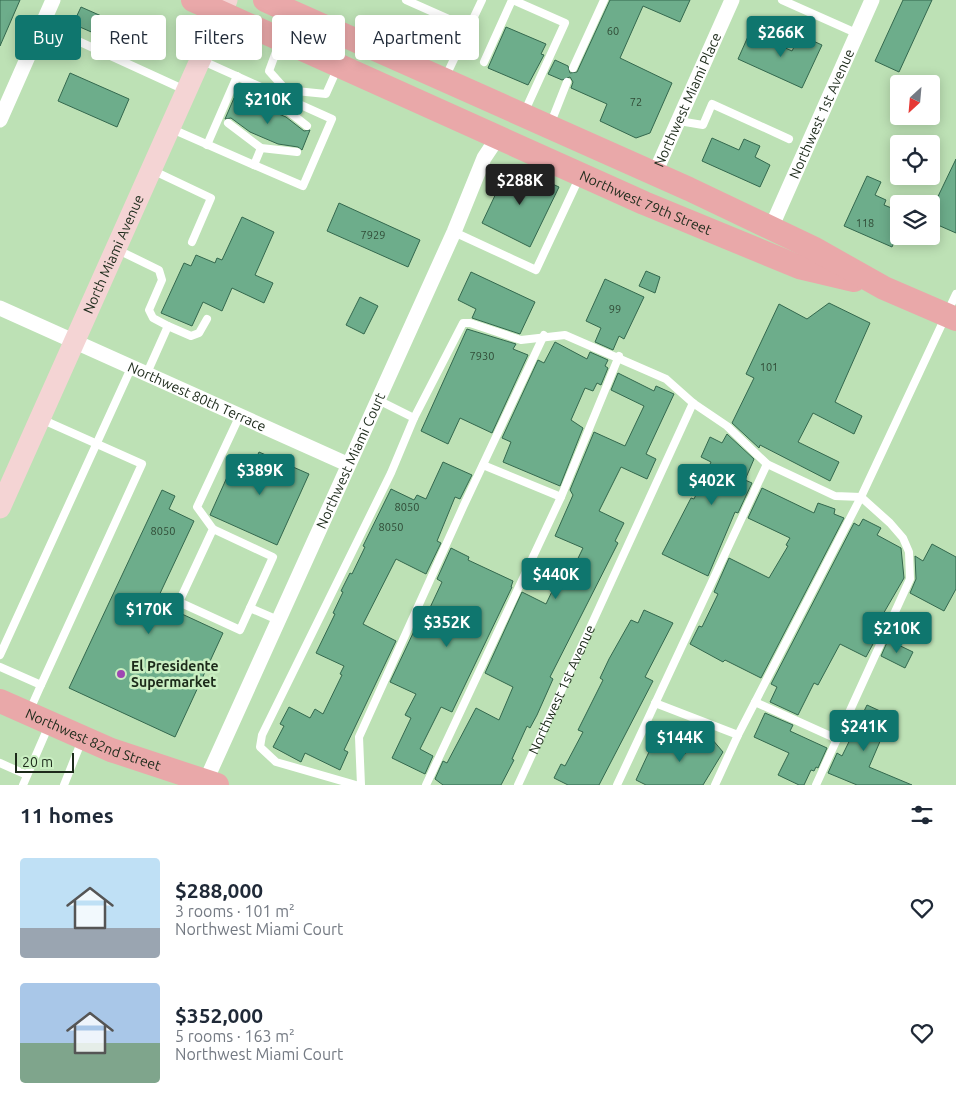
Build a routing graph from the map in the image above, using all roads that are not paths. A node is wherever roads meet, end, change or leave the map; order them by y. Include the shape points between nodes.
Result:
1 (53, 0) edge
2 (193, 0) edge
3 (265, 0) edge
4 (406, 0) edge
5 (482, 0) edge
6 (512, 0) edge
7 (604, 0) edge
8 (732, 0) edge
9 (782, 0) edge
10 (872, 0) edge
11 (441, 6) dead end
12 (224, 7) edge
13 (438, 14) joint
14 (475, 15) edge
15 (856, 33) junction
16 (272, 35) edge
17 (81, 42) edge
18 (201, 60) joint
19 (272, 60) edge
20 (325, 60) edge
21 (454, 60) edge
22 (484, 62) dead end
23 (338, 66) junction
24 (574, 68) dead end
25 (237, 76) junction
26 (444, 80) junction
27 (567, 82) dead end
28 (187, 90) junction
29 (240, 97) dead end
30 (282, 97) junction
31 (255, 104) dead end
32 (2, 112) edge
33 (523, 115) junction
34 (293, 120) dead end
35 (679, 121) junction
36 (228, 123) dead end
37 (308, 126) dead end
38 (549, 126) junction
39 (170, 128) junction
40 (245, 130) dead end
41 (498, 137) junction
42 (789, 139) dead end
43 (207, 145) junction
44 (283, 146) dead end
45 (261, 148) junction
46 (297, 152) dead end
47 (254, 165) junction
48 (152, 170) junction
49 (655, 174) junction
50 (581, 175) junction
51 (771, 228) junction
52 (454, 232) junction
53 (192, 242) dead end
54 (116, 250) junction
55 (884, 288) junction
56 (0, 308) edge
57 (953, 310) edge
58 (207, 319) dead end
59 (168, 326) junction
60 (544, 335) junction
61 (75, 342) junction
62 (619, 356) junction
63 (132, 366) junction
64 (147, 373) junction
65 (378, 400) junction
66 (693, 403) junction
67 (240, 415) junction
68 (414, 418) junction
69 (41, 419) junction
70 (95, 444) junction
71 (348, 464) junction
72 (767, 464) junction
73 (483, 465) junction
74 (561, 497) junction
75 (861, 497) junction
76 (0, 508) edge
77 (212, 529) junction
78 (250, 608) junction
79 (278, 620) junction
80 (0, 655) edge
81 (0, 667) edge
82 (41, 685) junction
83 (0, 701) edge
84 (755, 702) junction
85 (655, 704) junction
86 (28, 714) junction
87 (50, 723) junction
88 (738, 734) junction
89 (82, 738) junction
90 (838, 740) junction
91 (0, 762) edge
92 (27, 775) junction
93 (209, 784) edge
94 (23, 785) edge
95 (64, 785) edge
96 (356, 785) edge
97 (361, 785) edge
98 (426, 785) edge
99 (518, 785) edge
100 (617, 785) edge
101 (715, 785) edge
102 (816, 785) edge

1 - 32 street
2 - 12 main road, Northwest 79th Street
3 - 26 main road, Northwest 79th Street
4 - 13 lane
5 - 14 lane
6 - 22 lane
6 - 33 lane via 565,24
7 - 24 lane
8 - 35 street, Northwest Miami Place
9 - 15 lane
10 - 15 street, Northwest 1st Avenue
11 - 13 lane
12 - 16 main road, Northwest 79th Street
15 - 51 street, Northwest 1st Avenue
17 - 28 lane
18 - 25 lane
18 - 28 main road, North Miami Avenue
19 - 30 lane via 268,71
20 - 23 main road, Northwest 79th Street
21 - 26 lane
23 - 30 lane via 326,94
23 - 41 main road, Northwest 79th Street
25 - 30 lane
25 - 43 lane
26 - 33 main road, Northwest 79th Street
27 - 38 lane
28 - 39 main road, North Miami Avenue
29 - 30 lane
30 - 31 lane
30 - 34 lane
30 - 37 lane
30 - 47 lane via 332,119 303,186
33 - 38 main road, Northwest 79th Street
35 - 42 lane via 703,125 712,104
35 - 49 street, Northwest Miami Place
36 - 45 lane
38 - 49 main road, Northwest 79th Street
39 - 43 lane
39 - 48 main road, North Miami Avenue
40 - 45 lane
41 - 49 main road via 521,137
41 - 50 main road, Northwest 79th Street
41 - 52 street, Northwest Miami Court via 484,158
43 - 47 lane
44 - 45 lane
45 - 46 lane
45 - 47 lane
48 - 53 lane via 212,198
48 - 54 main road, North Miami Avenue
49 - 51 main road, Northwest 79th Street
50 - 52 lane via 536,270
50 - 55 main road, Northwest 79th Street via 799,267
51 - 55 main road, Northwest 79th Street
52 - 65 street, Northwest Miami Court
54 - 59 lane via 159,270 162,280 149,310 153,318
54 - 61 main road, North Miami Avenue
55 - 57 main road, Northwest 79th Street
56 - 61 street, Northwest 80th Terrace
57 - 75 lane via 929,352
58 - 59 lane via 200,333 191,336
59 - 64 lane
60 - 62 lane via 565,335
60 - 68 lane via 521,340 463,322
60 - 73 lane
61 - 63 street, Northwest 80th Terrace
61 - 69 main road, North Miami Avenue
62 - 66 lane via 666,379
62 - 74 lane
63 - 64 street, Northwest 80th Terrace
63 - 70 lane
64 - 67 street, Northwest 80th Terrace
65 - 68 lane
65 - 71 street, Northwest Miami Court
66 - 72 lane via 727,426
66 - 99 lane, Northwest 1st Avenue
67 - 71 street, Northwest 80th Terrace
67 - 77 lane via 197,507
68 - 96 lane via 262,735 260,747 276,762
69 - 70 lane
69 - 76 main road, North Miami Avenue
70 - 80 lane
70 - 82 lane via 142,464
71 - 79 street, Northwest Miami Court
72 - 75 lane via 836,496
72 - 85 lane
73 - 74 lane
73 - 97 lane via 359,737
74 - 98 lane
75 - 84 lane
75 - 90 lane via 903,538 909,552 910,580
77 - 78 lane via 273,557
77 - 78 lane via 179,602 240,630
78 - 79 lane
79 - 93 street, Northwest Miami Court
81 - 82 lane
82 - 86 lane
83 - 86 main road, Northwest 82nd Street
84 - 88 lane
84 - 90 lane
85 - 88 lane
85 - 100 lane
86 - 87 main road, Northwest 82nd Street
87 - 89 main road, Northwest 82nd Street
87 - 92 lane
88 - 101 lane
89 - 93 main road, Northwest 82nd Street
89 - 95 lane
90 - 102 lane
91 - 92 lane
92 - 94 lane

